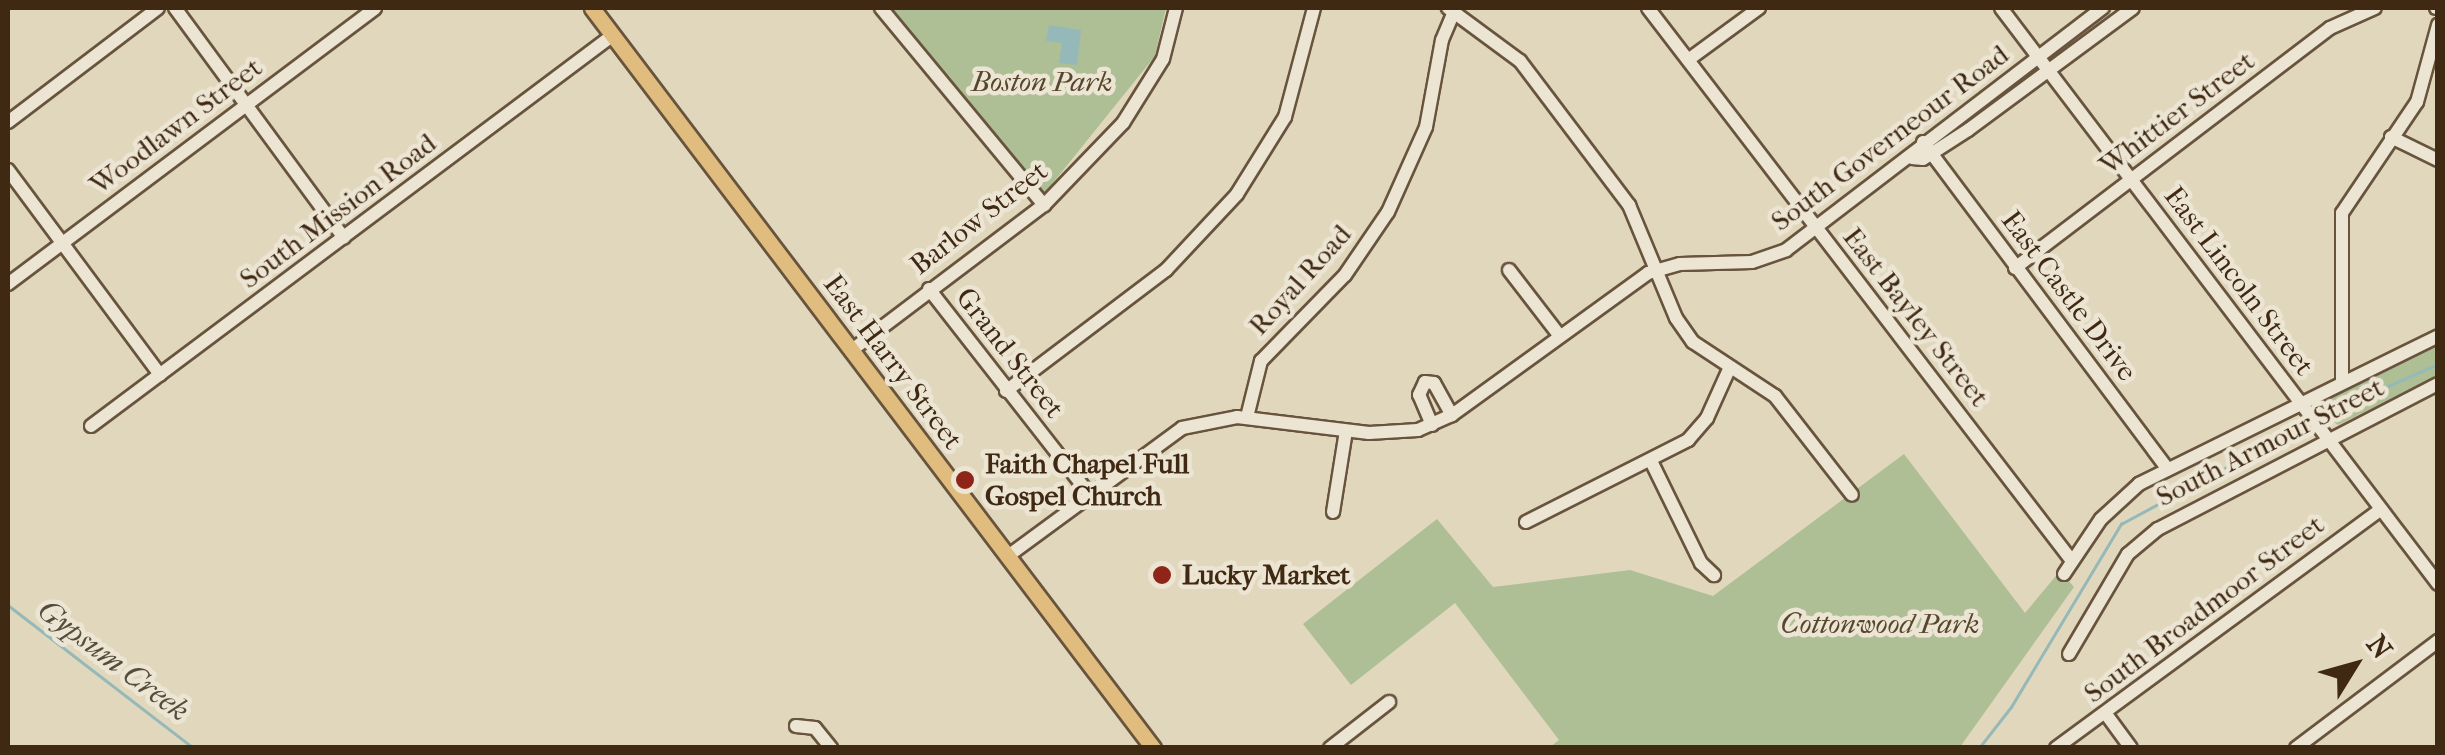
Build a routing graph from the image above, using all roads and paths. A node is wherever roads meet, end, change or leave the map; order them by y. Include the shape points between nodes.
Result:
1 (158, 8) edge
2 (175, 8) edge
3 (375, 8) edge
4 (592, 8) edge
5 (881, 8) edge
6 (1176, 8) edge
7 (1314, 8) edge
8 (1648, 8) edge
9 (1759, 8) edge
10 (2000, 8) edge
11 (2103, 8) edge
12 (2134, 8) edge
13 (2375, 8) edge
14 (1452, 9) edge
15 (2438, 25) edge
16 (613, 35) junction
17 (2038, 57) junction
18 (1688, 60) junction
19 (2048, 70) junction
20 (247, 104) junction
21 (8, 122) edge
22 (2391, 136) junction
23 (1927, 148) junction
24 (2438, 160) edge
25 (8, 170) edge
26 (2132, 179) junction
27 (1044, 205) junction
28 (1818, 231) junction
29 (344, 238) junction
30 (63, 243) junction
31 (2015, 268) junction
32 (1509, 270) dead end
33 (1657, 270) junction
34 (8, 284) edge
35 (930, 290) junction
36 (1558, 336) junction
37 (2438, 336) edge
38 (852, 350) junction
39 (1730, 367) junction
40 (160, 375) junction
41 (2342, 381) junction
42 (2438, 384) edge
43 (1006, 391) junction
44 (2300, 402) junction
45 (1452, 415) junction
46 (1246, 417) junction
47 (1432, 425) junction
48 (90, 426) dead end
49 (1346, 430) junction
50 (2328, 440) junction
51 (1651, 461) junction
52 (2166, 468) junction
53 (1089, 494) junction
54 (1852, 494) dead end
55 (2380, 508) junction
56 (1333, 512) dead end
57 (1526, 522) dead end
58 (1008, 556) junction
59 (2072, 561) junction
60 (2064, 574) dead end
61 (1714, 575) dead end
62 (2438, 584) edge
63 (2438, 641) edge
64 (2069, 654) dead end
65 (1389, 702) dead end
66 (2106, 714) junction
67 (796, 726) dead end
68 (1146, 745) edge
69 (832, 748) edge
70 (1330, 748) edge
71 (2056, 748) edge
72 (2131, 748) edge
73 (2296, 748) edge

1 - 21 street
2 - 20 street
3 - 20 street, Woodlawn Street
4 - 16 main road, East Harry Street
5 - 27 street via 1000,160
6 - 27 street, Barlow Street via 1163,59 1123,123
7 - 43 street via 1290,107 1237,194 1166,270
8 - 18 street, East Bayley Street
9 - 18 street
10 - 17 street, East Lincoln Street
11 - 17 street, South Governeour Road
12 - 19 street, South Governeour Road
13 - 26 street, Whittier Street via 2330,28
14 - 33 street via 1502,43 1538,83 1636,215
14 - 46 street, Royal Road via 1426,128 1388,212 1344,276 1261,360
15 - 22 street via 2417,102
16 - 29 street, South Mission Road
16 - 38 main road, East Harry Street
17 - 19 street, East Lincoln Street
17 - 23 street, South Governeour Road
18 - 28 street, East Bayley Street
19 - 23 street, South Governeour Road
19 - 26 street, East Lincoln Street
20 - 29 street
20 - 30 street, Woodlawn Street
22 - 24 street
22 - 41 street via 2342,213
23 - 28 street, South Governeour Road
23 - 31 street, East Castle Drive
25 - 30 street
26 - 31 street, Whittier Street
26 - 44 street, East Lincoln Street
27 - 35 street, Barlow Street
28 - 33 street, South Governeour Road via 1752,262
28 - 59 street, East Bayley Street
29 - 40 street, South Mission Road
30 - 34 street, Woodlawn Street
30 - 40 street
31 - 52 street, East Castle Drive
32 - 36 street
33 - 36 street, South Governeour Road
33 - 39 street via 1685,332
35 - 38 street, Barlow Street
35 - 43 street, Grand Street
36 - 45 street, South Governeour Road
37 - 41 street, South Armour Street
38 - 58 main road, East Harry Street
39 - 51 street via 1698,429
39 - 54 street via 1776,396
40 - 48 street, South Mission Road
41 - 44 street, South Armour Street
42 - 50 street, South Armour Street
43 - 53 street, Grand Street
44 - 50 street, East Lincoln Street
44 - 52 street, South Armour Street
45 - 47 street, South Governeour Road
45 - 47 street via 1434,383 1420,384
46 - 49 street, South Governeour Road
46 - 53 street, South Governeour Road via 1182,428
47 - 49 street, South Governeour Road via 1392,434
49 - 56 street
50 - 55 street, East Lincoln Street
50 - 64 street, South Armour Street via 2142,540
51 - 57 street
51 - 61 street via 1701,564
52 - 59 street, South Armour Street via 2113,506
53 - 58 street, South Governeour Road
55 - 62 street, East Lincoln Street
55 - 66 street, South Broadmoor Street
58 - 68 main road, East Harry Street
59 - 60 street, South Armour Street
63 - 73 street
65 - 70 street
66 - 71 street, South Broadmoor Street
66 - 72 street
67 - 69 street via 815,728

